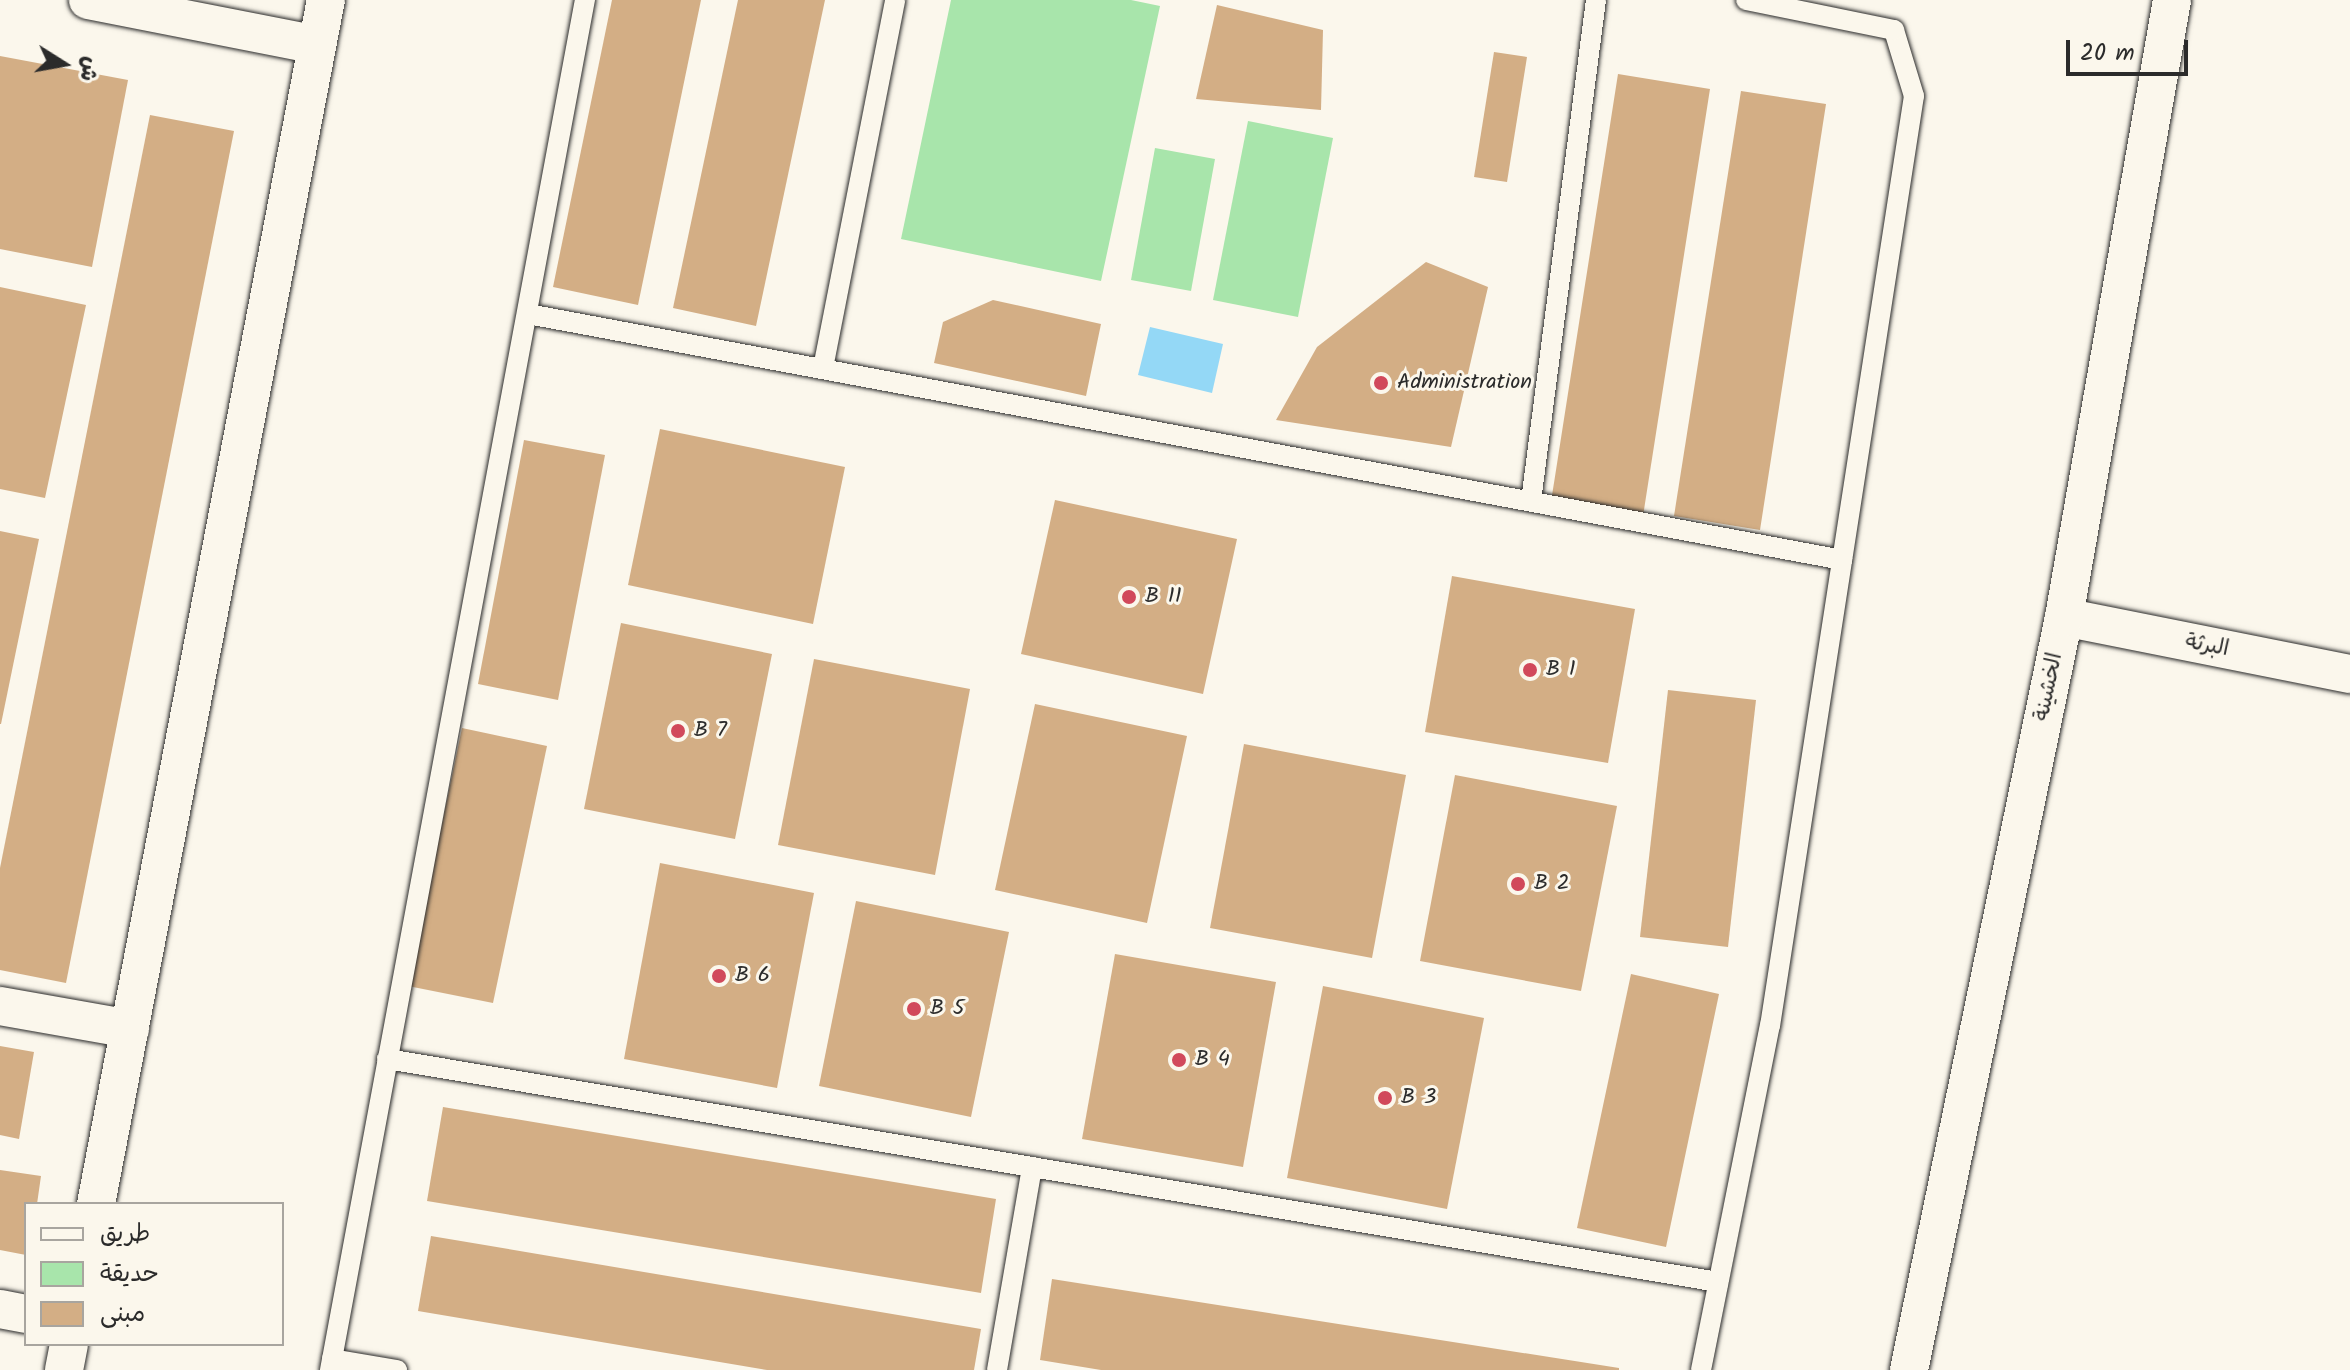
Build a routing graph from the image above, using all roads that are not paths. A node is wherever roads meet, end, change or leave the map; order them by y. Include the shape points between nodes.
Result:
1 (88, 0) edge
2 (326, 0) edge
3 (585, 0) edge
4 (895, 0) edge
5 (1596, 0) edge
6 (1746, 0) edge
7 (2172, 0) edge
8 (317, 45) junction
9 (528, 314) junction
10 (823, 368) junction
11 (1531, 501) junction
12 (1842, 560) junction
13 (2064, 617) junction
14 (2350, 674) edge
15 (0, 1006) edge
16 (130, 1029) junction
17 (387, 1059) junction
18 (1032, 1167) junction
19 (96, 1202) edge
20 (1718, 1282) junction
21 (0, 1309) edge
22 (24, 1314) edge
23 (69, 1346) edge
24 (331, 1364) edge
25 (64, 1370) edge
26 (397, 1370) edge
27 (997, 1370) edge
28 (1701, 1370) edge
29 (1909, 1370) edge

1 - 8 street
2 - 8 street
3 - 9 lane
4 - 10 lane
5 - 11 lane
6 - 12 lane via 1894,30 1914,96
7 - 13 street, الخشينة
8 - 16 street
9 - 10 lane
9 - 17 lane
10 - 11 lane
11 - 12 lane
12 - 20 lane via 1770,1026
13 - 14 street, البرثة
13 - 29 street, الخشينة
15 - 16 street
16 - 19 street
17 - 18 lane
17 - 24 lane
18 - 20 lane
18 - 27 lane
20 - 28 lane
21 - 22 street
23 - 25 street
24 - 26 lane

